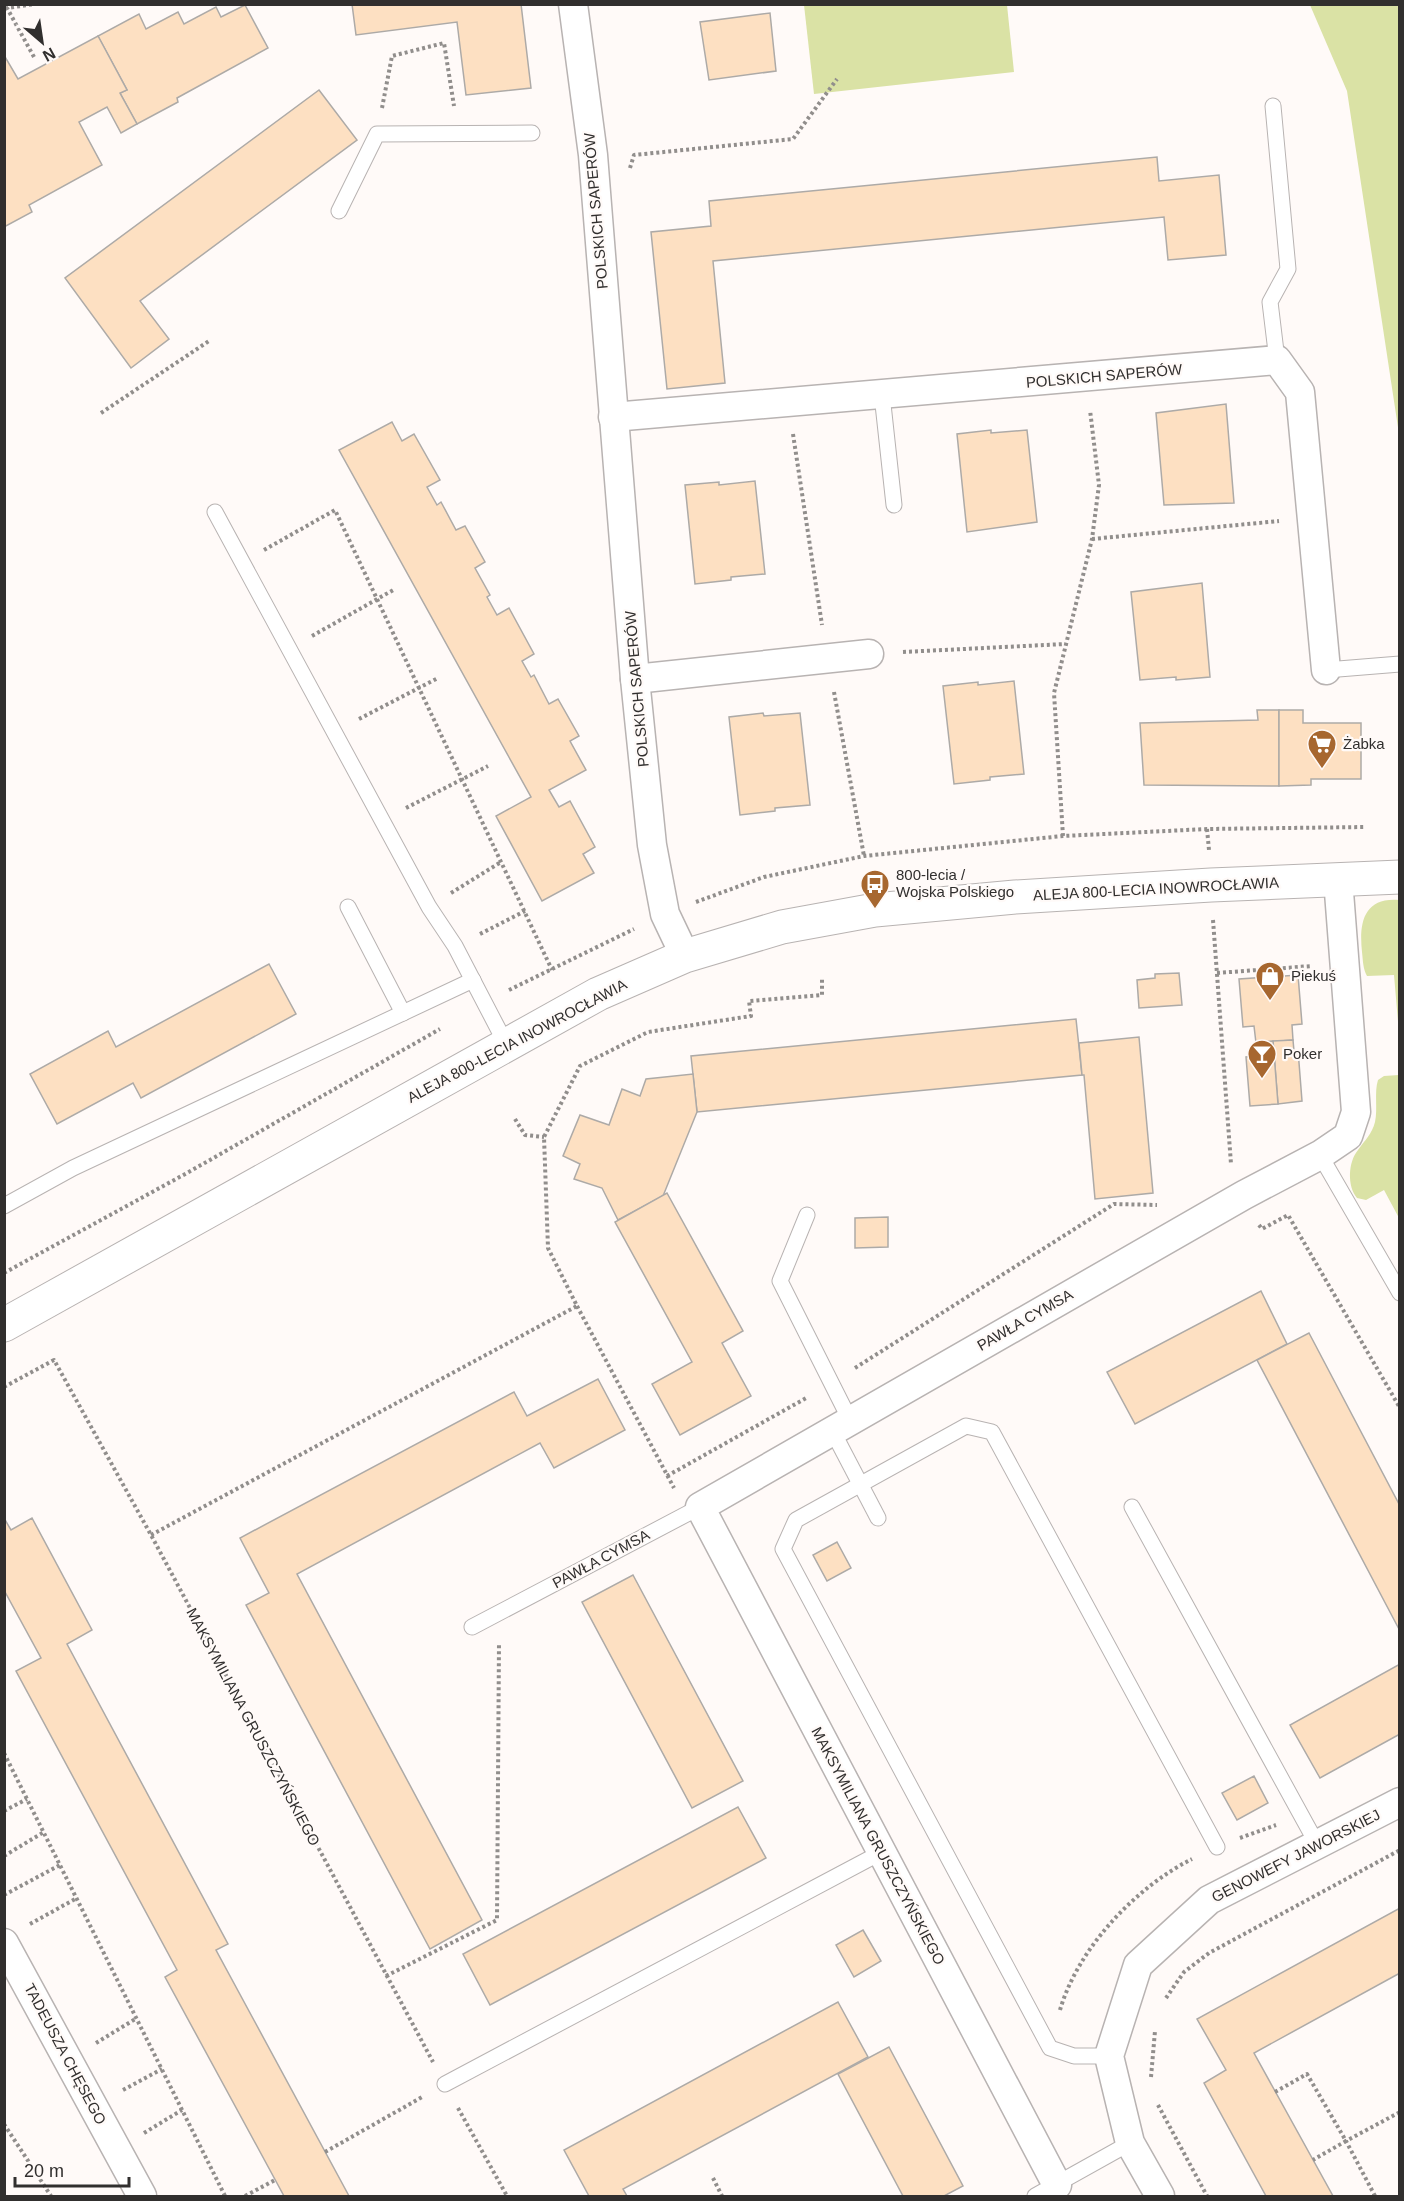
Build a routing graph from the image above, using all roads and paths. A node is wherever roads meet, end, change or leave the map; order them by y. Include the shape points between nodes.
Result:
1 (35, 4) edge
2 (573, 4) edge
3 (34, 57) dead end
4 (837, 79) dead end
5 (1273, 106) dead end
6 (459, 133) junction
7 (532, 133) dead end
8 (377, 134) junction
9 (628, 177) dead end
10 (339, 211) dead end
11 (209, 341) dead end
12 (1277, 360) junction
13 (1087, 378) junction
14 (882, 395) junction
15 (102, 413) dead end
16 (614, 417) junction
17 (894, 505) dead end
18 (215, 512) dead end
19 (1312, 517) junction
20 (1092, 539) junction
21 (243, 562) junction
22 (396, 589) dead end
23 (377, 599) junction
24 (1065, 644) junction
25 (290, 649) junction
26 (869, 654) joint
27 (1400, 664) edge
28 (1326, 670) joint
29 (438, 678) dead end
30 (635, 680) junction
31 (419, 687) junction
32 (334, 732) junction
33 (488, 766) dead end
34 (463, 781) junction
35 (382, 820) junction
36 (1207, 829) dead end
37 (1062, 836) dead end
38 (501, 862) junction
39 (1400, 877) edge
40 (1338, 879) junction
41 (1211, 885) junction
42 (429, 907) junction
43 (348, 908) dead end
44 (525, 911) junction
45 (456, 946) junction
46 (685, 956) junction
47 (1322, 965) dead end
48 (552, 970) dead end
49 (1217, 973) junction
50 (822, 977) dead end
51 (473, 980) junction
52 (403, 1013) junction
53 (506, 1044) junction
54 (515, 1119) dead end
55 (544, 1137) junction
56 (1320, 1155) junction
57 (1244, 1196) junction
58 (1167, 1204) dead end
59 (4, 1206) edge
60 (807, 1215) dead end
61 (1400, 1293) edge
62 (577, 1306) junction
63 (4, 1326) edge
64 (831, 1383) junction
65 (4, 1387) edge
66 (1400, 1408) edge
67 (841, 1425) junction
68 (667, 1476) junction
69 (860, 1485) junction
70 (700, 1506) junction
71 (1132, 1507) dead end
72 (878, 1518) dead end
73 (151, 1535) junction
74 (499, 1613) junction
75 (472, 1627) dead end
76 (4, 1753) edge
77 (27, 1799) junction
78 (1398, 1807) edge
79 (4, 1811) edge
80 (44, 1833) junction
81 (1317, 1844) junction
82 (1217, 1846) dead end
83 (1400, 1850) edge
84 (882, 1852) junction
85 (4, 1856) edge
86 (60, 1865) junction
87 (4, 1895) edge
88 (76, 1898) junction
89 (15, 1935) edge
90 (386, 1976) junction
91 (1162, 2007) dead end
92 (1155, 2029) dead end
93 (1109, 2056) junction
94 (162, 2069) junction
95 (445, 2084) junction
96 (1153, 2085) dead end
97 (1275, 2092) dead end
98 (1155, 2095) dead end
99 (93, 2107) junction
100 (182, 2110) junction
101 (1400, 2112) edge
102 (5, 2122) edge
103 (1346, 2141) junction
104 (1130, 2143) junction
105 (116, 2150) junction
106 (325, 2152) dead end
107 (1313, 2160) dead end
108 (712, 2178) dead end
109 (275, 2180) dead end
110 (1046, 2191) edge
111 (51, 2196) edge
112 (142, 2196) edge
113 (225, 2196) edge
114 (245, 2196) edge
115 (507, 2196) edge
116 (722, 2196) edge
117 (1160, 2196) edge
118 (1207, 2196) edge
119 (1375, 2196) edge

1 - 3 path via 7,8
2 - 16 street, POLSKICH SAPERÓW via 593,155
4 - 9 path via 793,139 634,155
5 - 12 lane via 1288,269 1270,302
6 - 7 lane
6 - 8 lane
6 - 8 path via 444,43 392,56
8 - 10 lane
11 - 15 path
12 - 13 street, POLSKICH SAPERÓW
12 - 19 street via 1300,392
13 - 14 street, POLSKICH SAPERÓW
13 - 20 path via 1099,485
14 - 16 street, POLSKICH SAPERÓW
14 - 17 lane
16 - 30 street, POLSKICH SAPERÓW
18 - 21 lane
19 - 20 path
19 - 28 street
20 - 24 path
21 - 23 path via 335,510
21 - 25 lane
22 - 23 path
23 - 25 path
23 - 31 path
24 - 26 path
24 - 37 path via 1054,693
25 - 32 lane
26 - 30 street
27 - 28 lane
29 - 31 path
30 - 46 street, POLSKICH SAPERÓW via 652,845 665,914
31 - 32 path
31 - 34 path
32 - 35 lane
33 - 34 path
34 - 35 path
34 - 38 path
35 - 42 lane
36 - 41 path
38 - 42 path
38 - 44 path
39 - 40 street, ALEJA 800-LECIA INOWROCŁAWIA
40 - 41 street, ALEJA 800-LECIA INOWROCŁAWIA
40 - 56 street, PAWŁA CYMSA via 1356,1112 1348,1136
41 - 46 street, ALEJA 800-LECIA INOWROCŁAWIA via 874,910 782,927
41 - 49 path
42 - 45 lane
43 - 52 lane
44 - 45 path
44 - 48 path
45 - 51 lane
46 - 53 street, ALEJA 800-LECIA INOWROCŁAWIA via 598,994
47 - 49 path
49 - 57 path via 1232,1174
50 - 55 path via 822,995 749,1001 751,1016 648,1032 580,1066
51 - 52 lane
51 - 53 lane
52 - 59 lane via 73,1168
53 - 63 street, ALEJA 800-LECIA INOWROCŁAWIA
54 - 55 path via 525,1135
55 - 62 path via 548,1248
56 - 57 street, PAWŁA CYMSA
56 - 61 lane
57 - 66 path via 1262,1229 1288,1215
57 - 67 street, PAWŁA CYMSA
58 - 64 path via 1114,1204
60 - 64 lane via 780,1281
62 - 68 path
62 - 73 path
64 - 67 lane
64 - 68 path
65 - 73 path, MAKSYMILIANA GRUSZCZYŃSKIEGO via 54,1360
67 - 69 lane
67 - 70 street, PAWŁA CYMSA
68 - 70 path via 675,1491
69 - 72 lane
69 - 82 lane via 966,1426 992,1432
69 - 93 lane via 796,1520 783,1549 1050,2048 1074,2056
70 - 74 lane, PAWŁA CYMSA
70 - 84 street, MAKSYMILIANA GRUSZCZYŃSKIEGO
71 - 81 lane
73 - 90 path, MAKSYMILIANA GRUSZCZYŃSKIEGO
74 - 75 lane, PAWŁA CYMSA
74 - 90 path via 497,1920
76 - 77 path
77 - 79 path
77 - 80 path
78 - 81 street, GENOWEFY JAWORSKIEJ
80 - 85 path
80 - 86 path
81 - 93 street, GENOWEFY JAWORSKIEJ via 1209,1900 1138,1965
83 - 91 path via 1209,1953 1184,1972
84 - 95 lane
84 - 110 street, MAKSYMILIANA GRUSZCZYŃSKIEGO
86 - 87 path
86 - 88 path
88 - 89 path
88 - 94 path
89 - 99 street, TADEUSZA CHĘSEGO
90 - 95 path, MAKSYMILIANA GRUSZCZYŃSKIEGO
92 - 96 path via 1150,2075
93 - 104 street
94 - 99 path
94 - 100 path
95 - 106 path
95 - 115 path, MAKSYMILIANA GRUSZCZYŃSKIEGO
97 - 103 path via 1307,2074
98 - 118 path
99 - 105 street, TADEUSZA CHĘSEGO
100 - 105 path
100 - 113 path
101 - 103 path
102 - 111 path
103 - 107 path
103 - 119 path
104 - 110 lane
104 - 117 street
105 - 112 street, TADEUSZA CHĘSEGO
108 - 116 path
109 - 114 path

